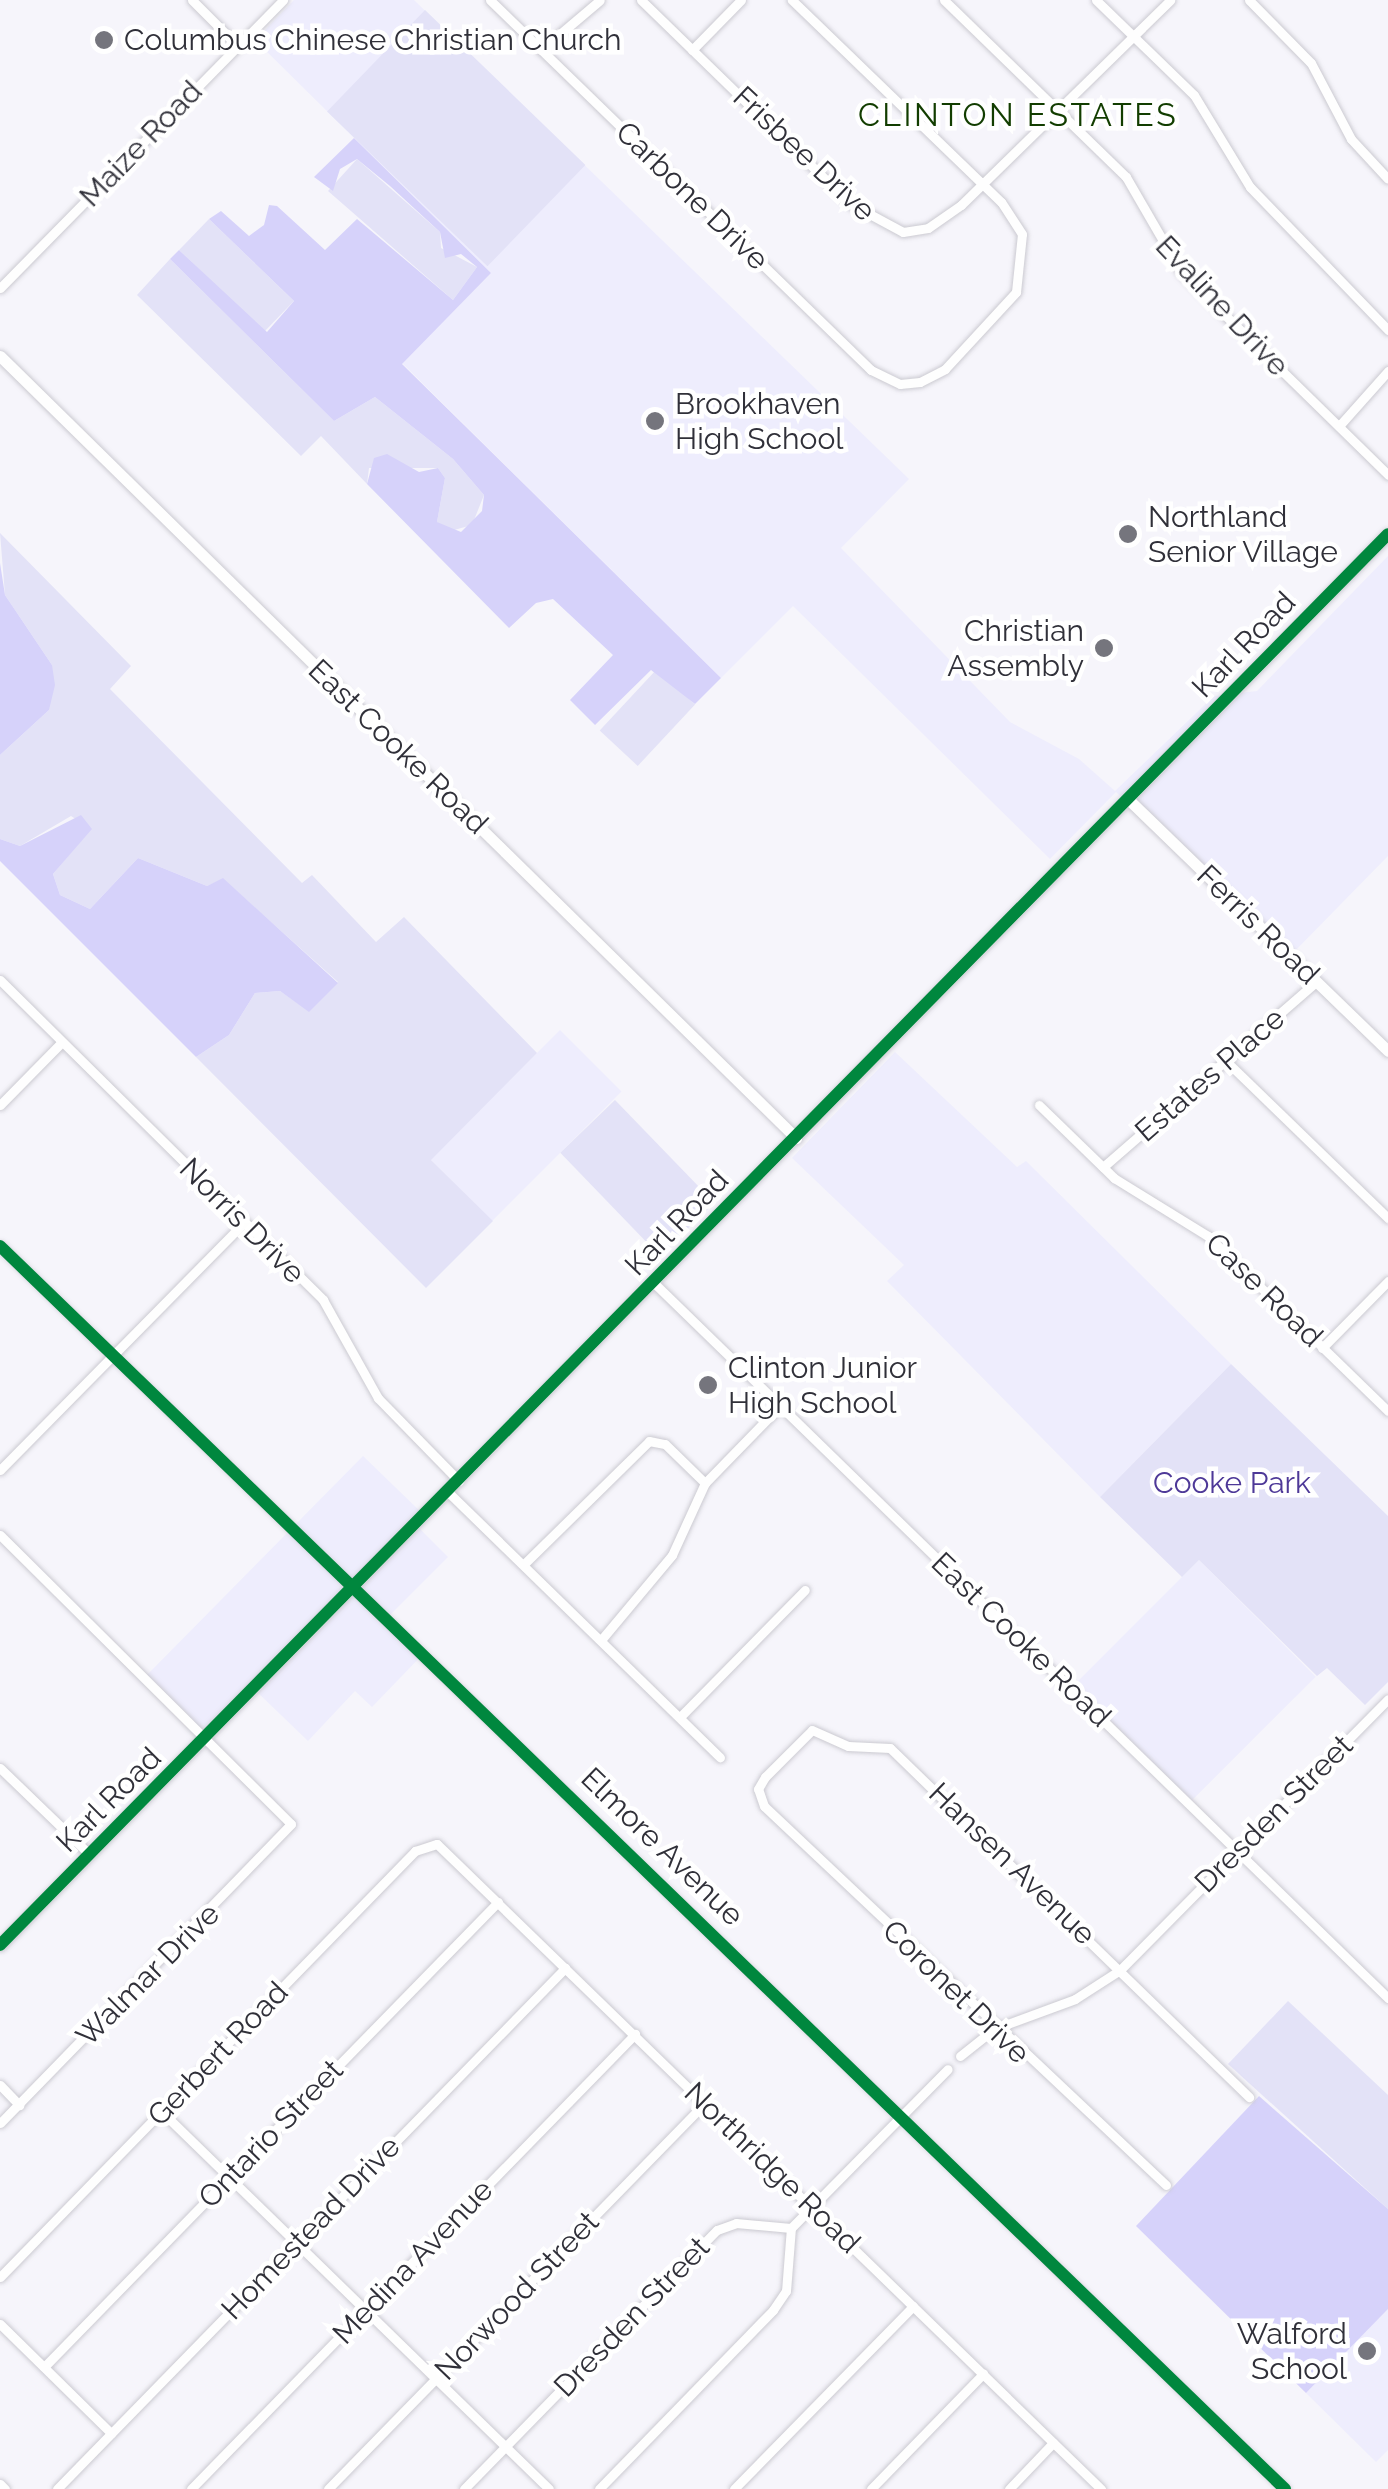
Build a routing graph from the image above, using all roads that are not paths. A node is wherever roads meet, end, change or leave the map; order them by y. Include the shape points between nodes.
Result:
1 (192, 0) edge
2 (283, 0) edge
3 (490, 0) edge
4 (600, 0) edge
5 (641, 0) edge
6 (741, 0) edge
7 (792, 0) edge
8 (944, 0) edge
9 (1096, 0) edge
10 (1170, 0) edge
11 (1248, 0) edge
12 (1134, 37) junction
13 (238, 46) junction
14 (541, 50) junction
15 (692, 50) junction
16 (1060, 113) junction
17 (1388, 179) edge
18 (982, 184) junction
19 (0, 288) edge
20 (1388, 330) edge
21 (0, 356) edge
22 (1388, 371) edge
23 (1338, 426) junction
24 (1388, 475) edge
25 (1388, 534) edge
26 (1128, 799) junction
27 (0, 980) edge
28 (1316, 982) junction
29 (62, 1042) junction
30 (1388, 1051) edge
31 (1226, 1061) junction
32 (0, 1105) edge
33 (1039, 1105) dead end
34 (796, 1138) junction
35 (1102, 1167) junction
36 (1388, 1218) edge
37 (244, 1223) junction
38 (0, 1246) edge
39 (1388, 1281) edge
40 (654, 1283) junction
41 (1322, 1348) junction
42 (112, 1355) junction
43 (780, 1406) junction
44 (1388, 1412) edge
45 (0, 1470) edge
46 (459, 1480) junction
47 (705, 1483) junction
48 (448, 1492) junction
49 (0, 1534) edge
50 (524, 1564) junction
51 (356, 1586) junction
52 (804, 1590) dead end
53 (601, 1640) junction
54 (1386, 1706) edge
55 (680, 1717) junction
56 (208, 1736) junction
57 (720, 1757) dead end
58 (0, 1768) edge
59 (758, 1789) joint
60 (442, 1847) joint
61 (1237, 1851) junction
62 (90, 1856) junction
63 (498, 1902) junction
64 (0, 1946) edge
65 (566, 1968) junction
66 (1120, 1970) junction
67 (1388, 1998) edge
68 (994, 2028) junction
69 (635, 2034) junction
70 (960, 2056) dead end
71 (948, 2069) dead end
72 (0, 2085) edge
73 (1249, 2097) dead end
74 (705, 2103) junction
75 (18, 2105) junction
76 (162, 2112) junction
77 (902, 2116) junction
78 (0, 2123) edge
79 (229, 2177) junction
80 (1166, 2185) dead end
81 (812, 2207) junction
82 (790, 2228) junction
83 (297, 2243) junction
84 (0, 2278) edge
85 (913, 2306) junction
86 (368, 2309) junction
87 (0, 2324) edge
88 (44, 2367) junction
89 (983, 2374) junction
90 (436, 2378) junction
91 (112, 2433) junction
92 (1054, 2444) junction
93 (505, 2446) junction
94 (57, 2489) edge
95 (191, 2489) edge
96 (328, 2489) edge
97 (464, 2489) edge
98 (549, 2489) edge
99 (599, 2489) edge
100 (734, 2489) edge
101 (871, 2489) edge
102 (1009, 2489) edge
103 (1101, 2489) edge
104 (1285, 2489) edge

1 - 13 street
2 - 13 street, Maize Road
3 - 14 street, Carbone Drive
4 - 14 street
5 - 15 street, Frisbee Drive
6 - 15 street
7 - 18 street
8 - 16 street, Evaline Drive
9 - 12 street
10 - 12 street, Frisbee Drive
11 - 17 street via 1311,63 1352,139
12 - 16 street, Frisbee Drive
12 - 20 street via 1216,120 1268,210
13 - 19 street, Maize Road
14 - 18 street, Carbone Drive via 871,370 900,384 944,369 1005,307 1024,273 1015,218
15 - 18 street, Frisbee Drive via 878,225 928,228
16 - 18 street, Frisbee Drive
16 - 23 street, Evaline Drive via 1126,178 1181,272
21 - 34 main road, East Cooke Road
22 - 23 street
23 - 24 street, Evaline Drive
25 - 26 main road, Karl Road
26 - 28 main road, Ferris Road
26 - 34 main road, Karl Road
27 - 29 street, Norris Drive
28 - 30 main road, Ferris Road
28 - 31 street, Estates Place
29 - 32 street
29 - 37 street, Norris Drive
31 - 35 street, Estates Place
31 - 36 street
33 - 35 street, Case Road
34 - 40 main road, Karl Road
35 - 41 street, Case Road via 1196,1225
37 - 42 street
37 - 46 street, Norris Drive via 322,1300 378,1398
38 - 42 street, Elmore Avenue
39 - 41 street
40 - 43 street, East Cooke Road
40 - 46 main road, Karl Road
41 - 44 street, Case Road
42 - 45 street
42 - 51 street, Elmore Avenue
43 - 47 street
43 - 61 street, East Cooke Road
46 - 48 main road, Karl Road
47 - 50 street via 666,1444 648,1442
47 - 53 street via 672,1555
48 - 50 street
48 - 51 main road, Karl Road
49 - 56 street
50 - 53 street
51 - 56 main road, Karl Road
51 - 77 street, Elmore Avenue
52 - 55 street
53 - 55 street
54 - 61 street, Dresden Street
55 - 57 street
56 - 62 main road, Karl Road
56 - 75 street, Walmar Drive via 291,1824
58 - 62 street
59 - 66 street, Hansen Avenue via 812,1730 848,1746 890,1748
59 - 68 street, Coronet Drive via 764,1806
60 - 63 street, Northridge Road
60 - 76 street, Gerbert Road via 431,1843 416,1852
61 - 66 street, Dresden Street
61 - 67 street, East Cooke Road
62 - 64 main road, Karl Road
63 - 65 street, Northridge Road
63 - 79 street, Ontario Street
65 - 69 street, Northridge Road
65 - 83 street, Homestead Drive
66 - 68 street, Dresden Street via 1075,1999
66 - 73 street, Hansen Avenue
68 - 70 street, Dresden Street
68 - 80 street, Coronet Drive
69 - 74 street, Northridge Road
69 - 86 street, Medina Avenue
71 - 77 street
72 - 75 street
74 - 81 street, Northridge Road
74 - 90 street, Norwood Street
75 - 78 street, Walmar Drive
76 - 79 street
76 - 84 street, Gerbert Road
77 - 81 street
77 - 104 street, Elmore Avenue
79 - 83 street
79 - 88 street, Ontario Street
81 - 82 street
81 - 85 street, Northridge Road
82 - 93 street, Dresden Street via 736,2223 717,2230
82 - 99 street via 786,2291 773,2310
83 - 86 street
83 - 91 street, Homestead Drive
85 - 89 street, Northridge Road
85 - 100 street
86 - 90 street
86 - 95 street, Medina Avenue
87 - 88 street
88 - 91 street
89 - 92 street, Northridge Road
89 - 101 street
90 - 93 street
90 - 96 street, Norwood Street
91 - 94 street, Homestead Drive
92 - 102 street
92 - 103 street, Northridge Road
93 - 97 street, Dresden Street
93 - 98 street

